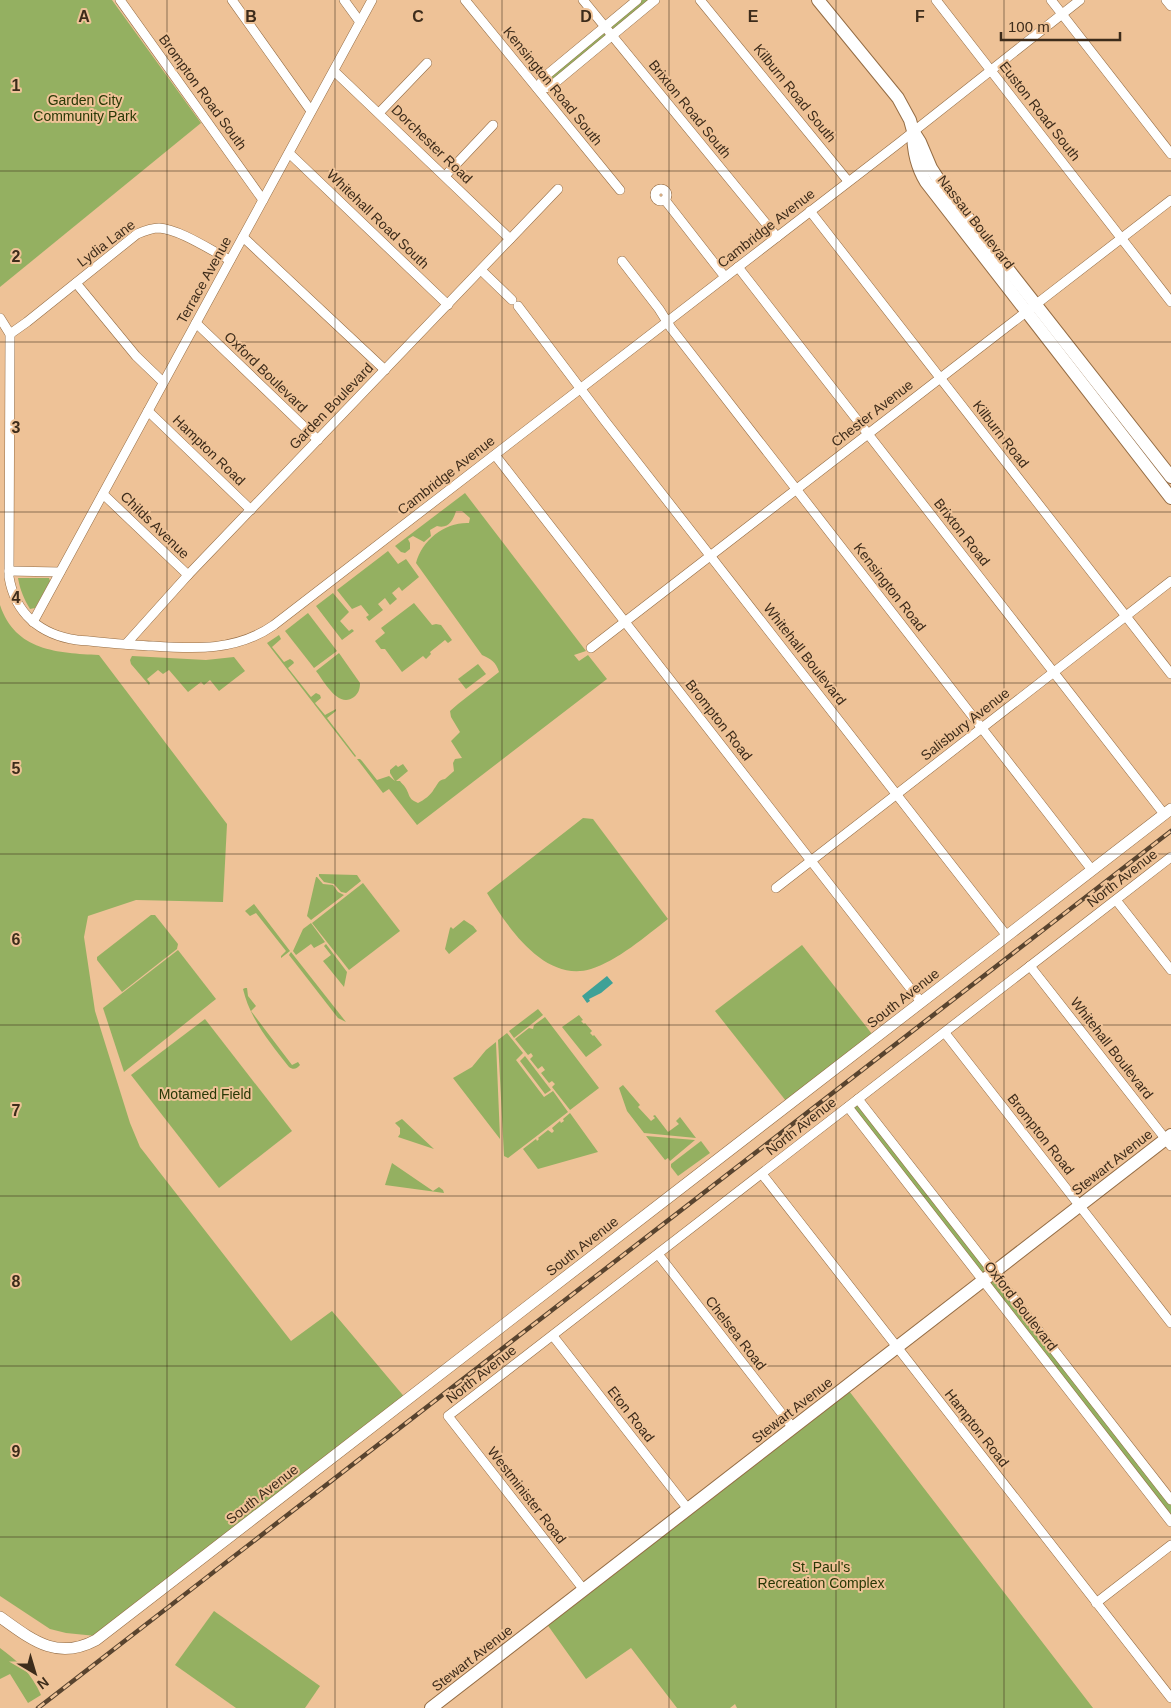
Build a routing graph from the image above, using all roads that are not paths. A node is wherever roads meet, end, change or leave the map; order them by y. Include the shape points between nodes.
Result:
1 (120, 0) edge
2 (232, 0) edge
3 (344, 0) edge
4 (372, 0) edge
5 (465, 0) edge
6 (583, 0) edge
7 (637, 0) edge
8 (655, 0) edge
9 (700, 0) edge
10 (818, 0) edge
11 (936, 0) edge
12 (1051, 0) edge
13 (1080, 0) edge
14 (1166, 0) edge
15 (1171, 6) edge
16 (1062, 14) junction
17 (360, 22) junction
18 (604, 26) junction
19 (612, 36) junction
20 (427, 63) dead end
21 (990, 70) junction
22 (334, 71) junction
23 (538, 89) junction
24 (311, 111) junction
25 (379, 113) junction
26 (493, 125) dead end
27 (913, 131) junction
28 (289, 153) junction
29 (1171, 154) edge
30 (445, 176) junction
31 (848, 181) junction
32 (558, 189) dead end
33 (620, 190) dead end
34 (263, 200) junction
35 (665, 200) dead end
36 (1171, 200) edge
37 (810, 211) junction
38 (777, 236) junction
39 (243, 237) junction
40 (1122, 238) junction
41 (510, 239) junction
42 (230, 260) junction
43 (622, 261) dead end
44 (738, 267) junction
45 (481, 270) junction
46 (725, 277) junction
47 (76, 283) junction
48 (1171, 302) edge
49 (448, 305) junction
50 (1031, 308) junction
51 (0, 318) edge
52 (667, 321) junction
53 (196, 324) junction
54 (10, 334) junction
55 (385, 370) junction
56 (940, 378) junction
57 (163, 382) junction
58 (581, 388) junction
59 (148, 411) junction
60 (868, 434) junction
61 (318, 440) junction
62 (495, 455) junction
63 (1171, 477) edge
64 (796, 489) junction
65 (103, 494) junction
66 (1171, 498) edge
67 (251, 510) junction
68 (710, 556) junction
69 (9, 571) junction
70 (60, 572) junction
71 (188, 575) junction
72 (1171, 581) edge
73 (1126, 616) junction
74 (33, 622) junction
75 (625, 622) junction
76 (126, 644) junction
77 (591, 648) dead end
78 (1054, 672) junction
79 (1171, 674) edge
80 (982, 728) junction
81 (896, 794) junction
82 (1168, 811) edge
83 (1171, 857) edge
84 (811, 860) junction
85 (1092, 870) junction
86 (776, 888) dead end
87 (1116, 900) junction
88 (1007, 936) junction
89 (1030, 966) junction
90 (1171, 970) edge
91 (921, 1002) junction
92 (945, 1032) junction
93 (858, 1099) junction
94 (848, 1107) junction
95 (1169, 1140) edge
96 (762, 1174) junction
97 (924, 1183) junction
98 (914, 1191) junction
99 (1080, 1206) junction
100 (658, 1254) junction
101 (988, 1276) junction
102 (1171, 1323) edge
103 (553, 1336) junction
104 (897, 1347) junction
105 (1062, 1360) junction
106 (1051, 1368) junction
107 (448, 1416) joint
108 (793, 1428) junction
109 (1126, 1443) junction
110 (1116, 1451) junction
111 (1171, 1500) edge
112 (688, 1509) junction
113 (1171, 1522) edge
114 (1171, 1545) edge
115 (584, 1590) junction
116 (1096, 1603) junction
117 (0, 1617) edge
118 (1171, 1698) edge
119 (431, 1708) edge

1 - 34 street, Brompton Road South
2 - 24 street
3 - 17 street
4 - 17 street, Terrace Avenue
5 - 23 street, Kensington Road South
6 - 18 street, Brixton Road South
7 - 18 street
8 - 19 street
9 - 31 street, Kilburn Road South
10 - 27 main road, Nassau Boulevard via 898,98
11 - 21 street, Euston Road South
12 - 16 street
13 - 16 street, Cambridge Avenue
14 - 15 street
16 - 21 street, Cambridge Avenue
16 - 29 street
17 - 22 street, Terrace Avenue
18 - 19 street, Brixton Road South
18 - 23 street via 542,78
19 - 23 street via 550,87
19 - 38 street, Brixton Road South
20 - 25 street
21 - 27 street, Cambridge Avenue
21 - 40 street, Euston Road South
22 - 24 street, Terrace Avenue
22 - 25 street, Dorchester Road
23 - 33 street, Kensington Road South
24 - 28 street, Terrace Avenue
25 - 30 street, Dorchester Road
26 - 30 street
27 - 31 street, Cambridge Avenue
27 - 50 main road, Nassau Boulevard via 936,176
28 - 34 street, Terrace Avenue
28 - 49 street, Whitehall Road South
30 - 41 street, Dorchester Road
31 - 37 street, Cambridge Avenue
32 - 41 street, Garden Boulevard
34 - 39 street, Terrace Avenue
35 - 46 street
36 - 40 street, Chester Avenue
37 - 38 street, Cambridge Avenue
37 - 56 street, Kilburn Road
38 - 44 street, Cambridge Avenue
39 - 42 street, Terrace Avenue
39 - 55 street
40 - 48 street, Euston Road South
40 - 50 street, Chester Avenue
41 - 45 street, Garden Boulevard
42 - 47 street, Lydia Lane via 174,231 150,228 137,234
42 - 53 street, Terrace Avenue
43 - 52 street, Kensington Road
44 - 46 street, Cambridge Avenue
44 - 60 street, Brixton Road
45 - 49 street, Garden Boulevard
45 - 58 street, Whitehall Boulevard via 515,303
46 - 52 street, Cambridge Avenue
47 - 54 street, Lydia Lane
47 - 57 street via 136,356
49 - 55 street, Garden Boulevard
50 - 56 street, Chester Avenue
50 - 63 main road, Nassau Boulevard
50 - 66 main road, Nassau Boulevard
51 - 54 street
52 - 58 street, Cambridge Avenue
52 - 64 street, Kensington Road
53 - 57 street, Terrace Avenue
53 - 61 street, Oxford Boulevard
54 - 69 street, Cambridge Avenue
55 - 61 street, Garden Boulevard
56 - 60 street, Chester Avenue
56 - 73 street, Kilburn Road
57 - 59 street, Terrace Avenue
58 - 62 street, Cambridge Avenue
58 - 68 street, Whitehall Boulevard
59 - 65 street, Terrace Avenue
59 - 67 street, Hampton Road
60 - 64 street, Chester Avenue
60 - 78 street, Brixton Road
61 - 67 street, Garden Boulevard
62 - 75 street, Brompton Road
62 - 76 street, Cambridge Avenue via 257,636 233,645 206,648
64 - 68 street, Chester Avenue
64 - 80 street, Kensington Road
65 - 70 street, Terrace Avenue
65 - 71 street, Childs Avenue
67 - 71 street, Garden Boulevard
68 - 75 street, Chester Avenue
68 - 81 street, Whitehall Boulevard
69 - 70 street
69 - 74 street, Cambridge Avenue via 13,594 24,614
70 - 74 street, Terrace Avenue
71 - 76 street, Garden Boulevard
72 - 73 street, Salisbury Avenue
73 - 78 street, Salisbury Avenue
73 - 79 street, Kilburn Road
74 - 76 street, Cambridge Avenue via 49,633 65,638
75 - 77 street, Chester Avenue
75 - 84 street, Brompton Road
78 - 80 street, Salisbury Avenue
78 - 82 street, Brixton Road
80 - 81 street, Salisbury Avenue
80 - 85 street, Kensington Road
81 - 84 street, Salisbury Avenue
81 - 88 street, Whitehall Boulevard
82 - 85 street, South Avenue
83 - 87 street, North Avenue
84 - 86 street, Salisbury Avenue
84 - 91 street, Brompton Road
85 - 88 street, South Avenue
87 - 89 street, North Avenue
87 - 90 street
88 - 91 street, South Avenue
89 - 92 street, North Avenue
89 - 95 street, Whitehall Boulevard
91 - 117 street, South Avenue via 96,1640 70,1649 51,1648
92 - 93 street, North Avenue
92 - 99 street, Brompton Road
93 - 94 street, North Avenue
93 - 97 street, Oxford Boulevard
94 - 96 street, North Avenue
94 - 98 street, Oxford Boulevard
95 - 99 main road, Stewart Avenue
96 - 100 street, North Avenue
96 - 104 street, Hampton Road
97 - 98 street
97 - 101 street, Oxford Boulevard
98 - 101 street, Oxford Boulevard
99 - 101 main road, Stewart Avenue
99 - 102 street, Brompton Road
100 - 103 street, North Avenue
100 - 108 street, Chelsea Road
101 - 104 main road, Stewart Avenue
101 - 105 street, Oxford Boulevard
101 - 106 street, Oxford Boulevard
103 - 107 street, North Avenue
103 - 112 street, Eton Road
104 - 108 main road, Stewart Avenue
104 - 116 street, Hampton Road
105 - 106 street
105 - 109 street, Oxford Boulevard
106 - 110 street, Oxford Boulevard
107 - 115 street, Westminister Road
108 - 112 main road, Stewart Avenue
109 - 110 street
109 - 111 street, Oxford Boulevard
110 - 113 street, Oxford Boulevard
112 - 115 main road, Stewart Avenue
114 - 116 street
115 - 119 main road, Stewart Avenue
116 - 118 street, Hampton Road

